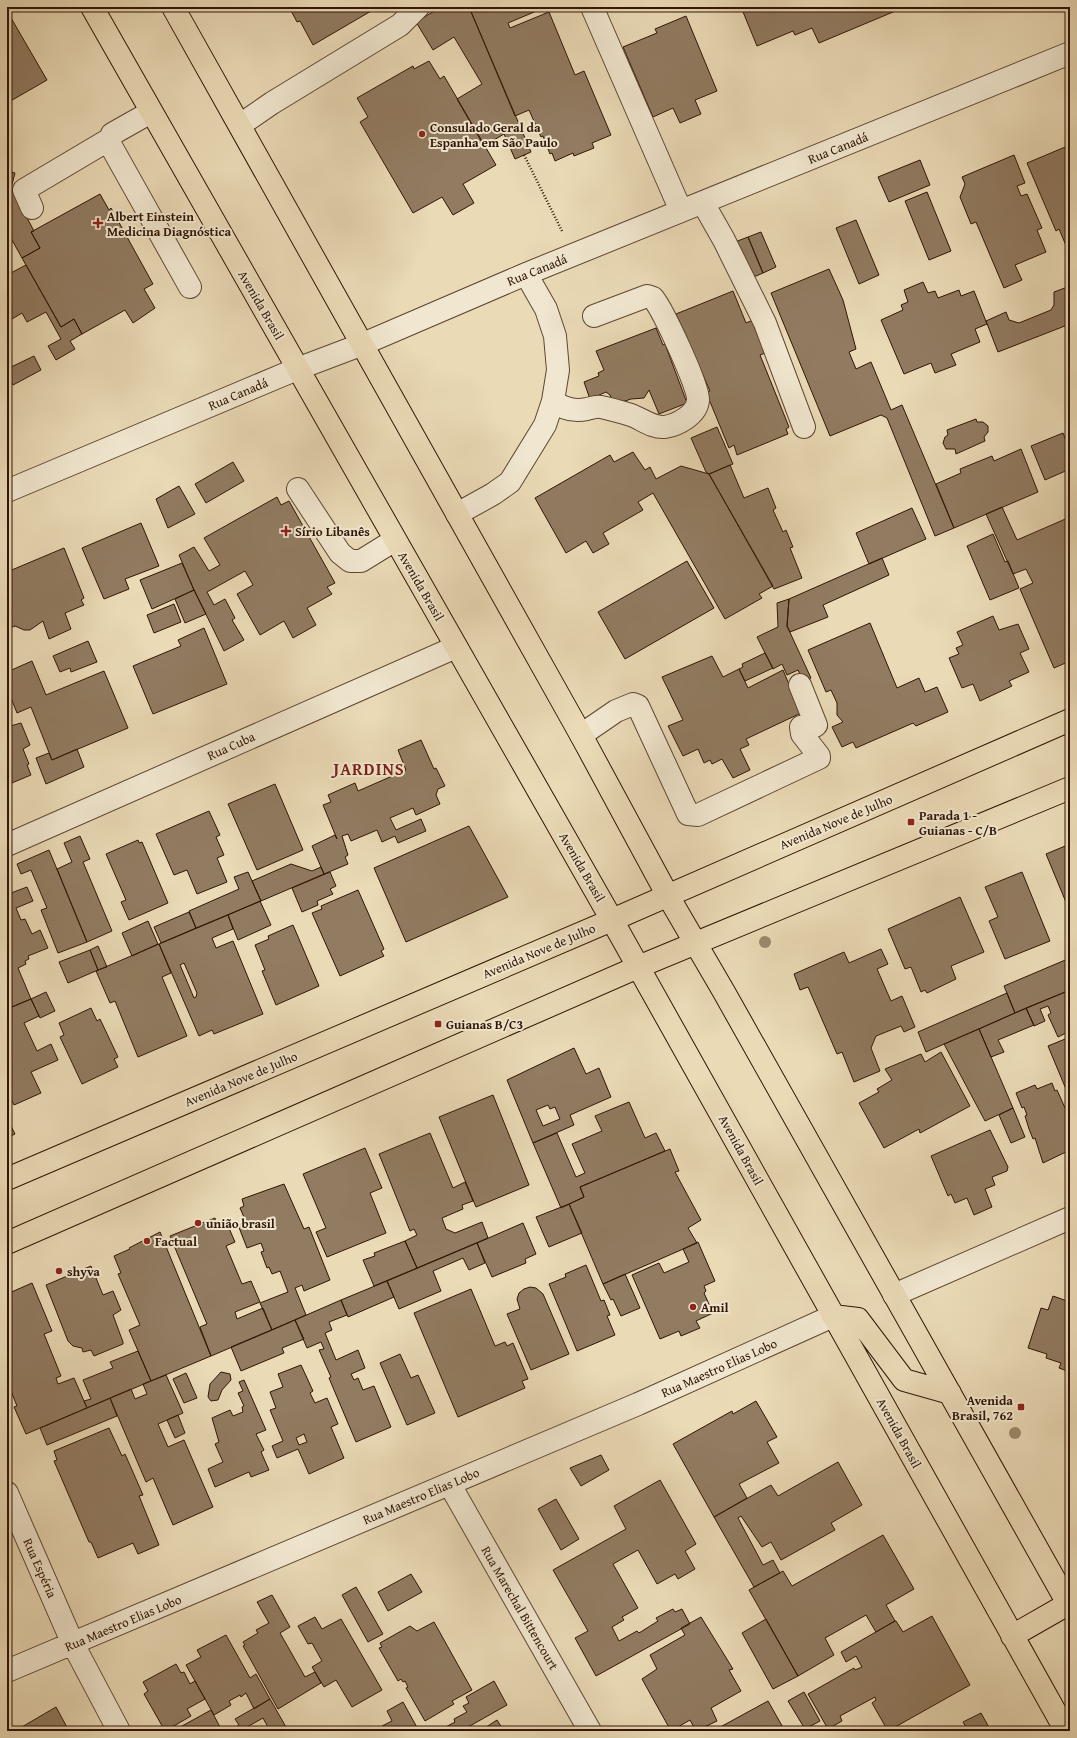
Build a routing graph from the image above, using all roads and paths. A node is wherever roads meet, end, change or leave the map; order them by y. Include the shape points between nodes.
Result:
1 (92, 7) edge
2 (173, 7) edge
3 (418, 7) edge
4 (592, 7) edge
5 (1070, 53) edge
6 (151, 112) junction
7 (240, 125) junction
8 (110, 139) junction
9 (524, 155) dead end
10 (703, 202) junction
11 (32, 208) dead end
12 (681, 211) junction
13 (573, 255) junction
14 (526, 274) junction
15 (190, 287) dead end
16 (594, 316) dead end
17 (363, 344) junction
18 (297, 369) junction
19 (553, 401) junction
20 (804, 427) dead end
21 (298, 489) dead end
22 (7, 491) edge
23 (457, 514) junction
24 (395, 540) junction
25 (456, 647) junction
26 (800, 685) dead end
27 (1070, 720) edge
28 (582, 735) junction
29 (1070, 788) edge
30 (7, 845) edge
31 (668, 896) junction
32 (612, 920) junction
33 (696, 942) junction
34 (638, 967) junction
35 (7, 1179) edge
36 (1070, 1218) edge
37 (7, 1244) edge
38 (894, 1295) junction
39 (834, 1316) junction
40 (950, 1393) junction
41 (450, 1485) junction
42 (7, 1492) edge
43 (1069, 1606) edge
44 (1012, 1636) junction
45 (73, 1644) junction
46 (7, 1671) edge
47 (120, 1731) edge
48 (590, 1731) edge
49 (1066, 1731) edge

1 - 6 main road, Avenida Brasil
2 - 7 main road
3 - 7 street via 400,25
4 - 12 street
5 - 10 street, Rua Canadá
6 - 8 street via 112,134
6 - 18 main road, Avenida Brasil
7 - 17 main road
8 - 11 street via 24,190
8 - 15 street via 111,146
9 - 13 path
10 - 12 street, Rua Canadá
10 - 20 street via 765,323
12 - 13 street, Rua Canadá
13 - 14 street, Rua Canadá
14 - 17 street, Rua Canadá
14 - 19 street via 546,309 554,336 558,370
16 - 19 street via 647,296 653,298 695,386 698,400 696,407 691,416 665,427 651,425 632,415 599,406 585,410 563,408
17 - 18 street, Rua Canadá
17 - 23 main road
18 - 22 street, Rua Canadá
18 - 24 main road, Avenida Brasil
19 - 23 street via 545,425 510,482
21 - 24 street via 340,553 350,561 361,561
23 - 28 main road
24 - 25 main road, Avenida Brasil
25 - 30 street, Rua Cuba
25 - 32 main road, Avenida Brasil
26 - 28 street via 816,725 801,727 802,734 819,758 698,815 688,814 638,706 632,704 616,712
27 - 31 main road, Avenida Nove de Julho
28 - 31 main road
29 - 33 main road
31 - 32 main road, Avenida Nove de Julho
31 - 33 main road
32 - 34 main road, Avenida Brasil
32 - 35 main road, Avenida Nove de Julho
33 - 34 main road
33 - 38 main road
34 - 37 main road
34 - 39 main road, Avenida Brasil
36 - 38 street
38 - 40 main road
39 - 40 main road via 858,1319 904,1380
39 - 41 street, Rua Maestro Elias Lobo
39 - 44 main road, Avenida Brasil
40 - 43 main road
41 - 45 street, Rua Maestro Elias Lobo
41 - 48 street, Rua Marechal Bittencourt
42 - 45 street, Rua Espéria
43 - 44 main road
44 - 49 main road, Avenida Brasil
45 - 46 street, Rua Maestro Elias Lobo
45 - 47 street, Rua Espéria

